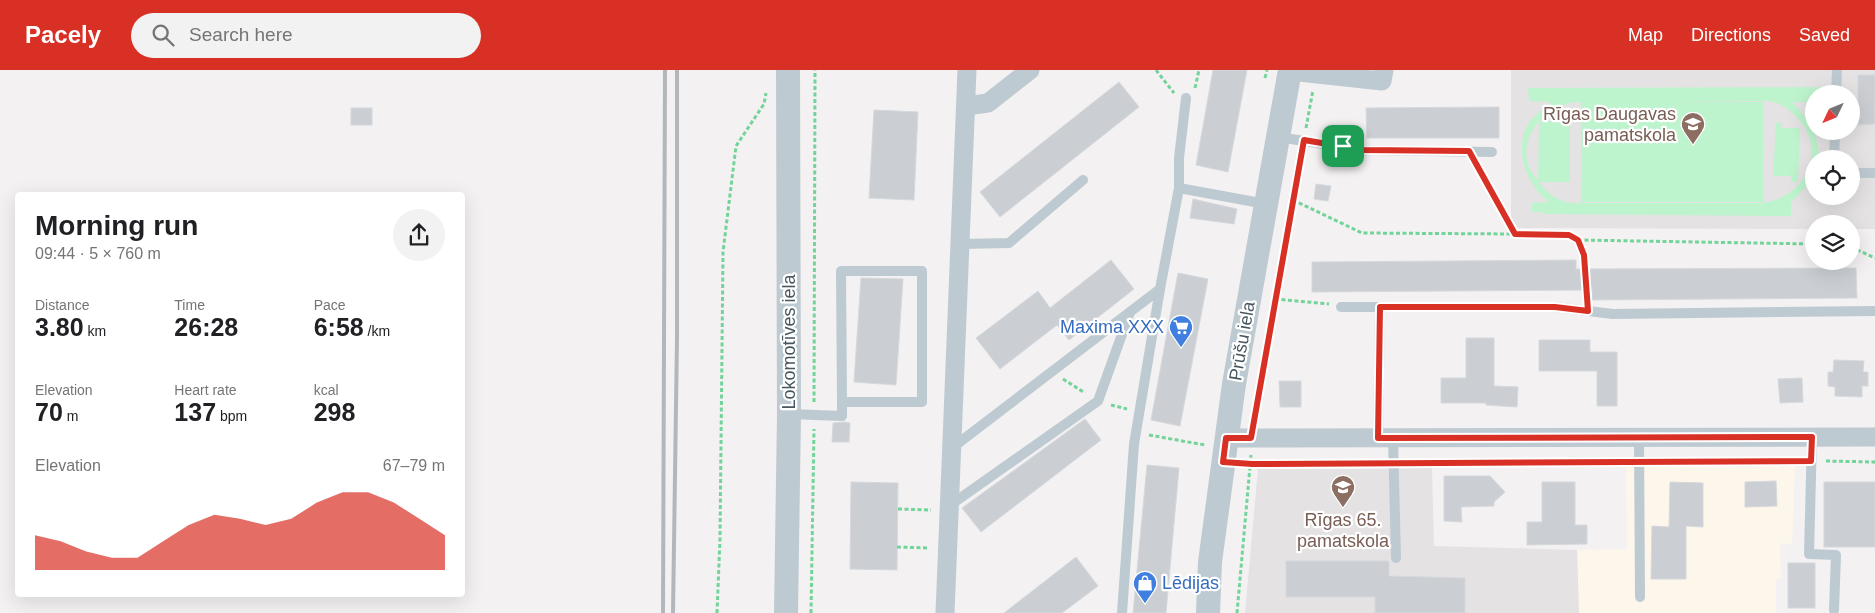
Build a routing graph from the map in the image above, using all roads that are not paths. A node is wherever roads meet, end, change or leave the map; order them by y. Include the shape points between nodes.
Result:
1 (788, 70) edge
2 (967, 70) edge
3 (1030, 70) edge
4 (1290, 70) edge
5 (1384, 70) edge
6 (1837, 70) edge
7 (1836, 85) edge
8 (1186, 98) road end
9 (966, 106) junction
10 (1278, 137) junction
11 (1492, 152) dead end
12 (1860, 173) edge
13 (1875, 173) edge
14 (1083, 180) dead end
15 (1179, 188) junction
16 (1266, 204) junction
17 (960, 244) junction
18 (1160, 289) junction
19 (1341, 307) road end
20 (1380, 307) junction
21 (1131, 311) junction
22 (1875, 311) edge
23 (842, 402) junction
24 (789, 414) junction
25 (1812, 437) junction
26 (1875, 437) edge
27 (1386, 438) junction
28 (1639, 438) junction
29 (1215, 442) junction
30 (951, 448) junction
31 (949, 508) junction
32 (1396, 558) dead end
33 (1640, 597) dead end
34 (1834, 610) dead end
35 (786, 613) edge
36 (945, 613) edge
37 (1122, 613) edge
38 (1208, 613) edge

1 - 24 street, Lokomotīves iela
2 - 9 street
3 - 9 street via 988,103
4 - 5 street via 1382,82
4 - 10 street, Prūšu iela
6 - 7 lane
8 - 15 lane
9 - 17 street
10 - 11 lane via 1363,150
10 - 16 street, Prūšu iela
12 - 13 lane
14 - 17 lane via 1009,243
15 - 16 lane
15 - 18 lane
16 - 29 street, Prūšu iela
17 - 30 street
18 - 21 lane
18 - 37 lane via 1136,432
19 - 20 lane
20 - 22 lane via 1555,307 1613,314
20 - 27 lane
21 - 30 lane
21 - 31 lane via 1098,401
23 - 23 lane via 842,271 922,271 922,402
23 - 24 lane via 842,416
24 - 35 street, Lokomotīves iela
25 - 26 street
25 - 28 street
25 - 34 lane via 1808,554 1836,555
27 - 28 street
27 - 29 street via 1251,438
27 - 32 lane via 1394,463
28 - 33 lane
29 - 38 street, Prūšu iela via 1223,462 1210,562
30 - 31 street
31 - 36 street

